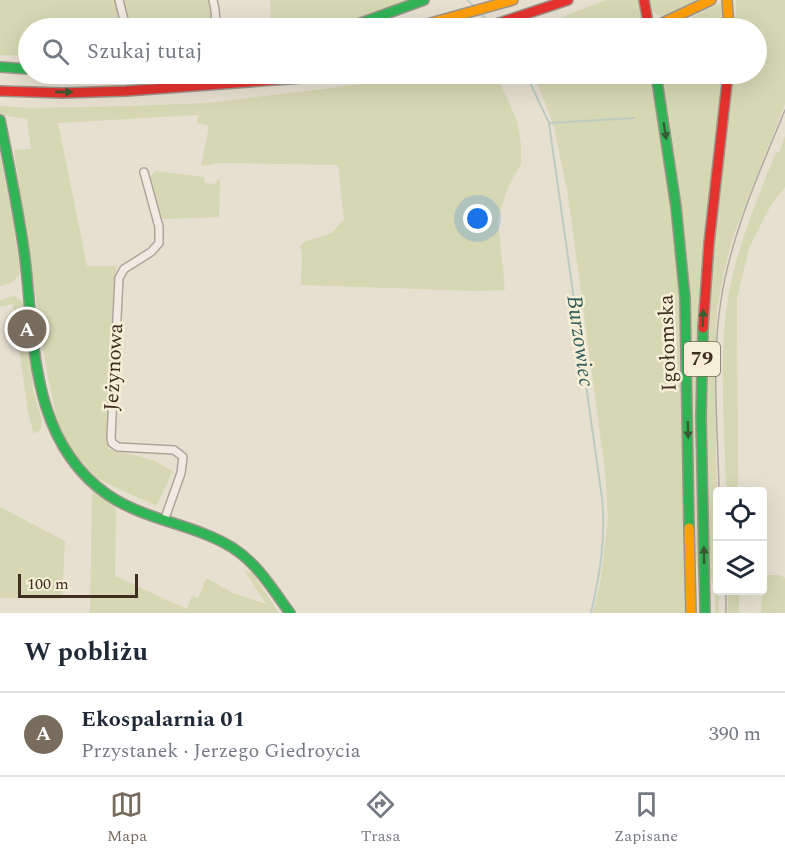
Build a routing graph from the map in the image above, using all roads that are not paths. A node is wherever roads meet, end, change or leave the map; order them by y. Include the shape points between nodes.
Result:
1 (119, 0) edge
2 (213, 0) edge
3 (424, 0) edge
4 (513, 0) edge
5 (568, 0) edge
6 (644, 0) edge
7 (711, 0) edge
8 (728, 0) edge
9 (124, 18) edge
10 (216, 18) edge
11 (373, 18) edge
12 (452, 18) edge
13 (514, 18) edge
14 (648, 18) edge
15 (672, 18) edge
16 (729, 18) edge
17 (0, 67) edge
18 (18, 68) edge
19 (229, 84) edge
20 (658, 84) edge
21 (727, 84) edge
22 (0, 91) edge
23 (0, 120) edge
24 (144, 172) dead end
25 (165, 521) junction
26 (290, 613) edge
27 (691, 613) edge
28 (705, 613) edge

1 - 9 street
2 - 10 street
3 - 11 main road
4 - 12 main road
5 - 13 main road
6 - 14 main road
7 - 15 main road
8 - 16 main road
17 - 18 main road
22 -> 19 main road via 152,91
20 -> 27 main road, Igołomska / 79 via 685,298
28 -> 21 main road, Igołomska / 79 via 703,310
23 - 25 main road via 25,256 41,392 54,433 78,468 106,494
24 - 25 street, Jeżynowa via 159,238 156,249 124,269 118,281 111,437 118,447 174,450 183,457
25 - 26 main road via 236,549 252,562

